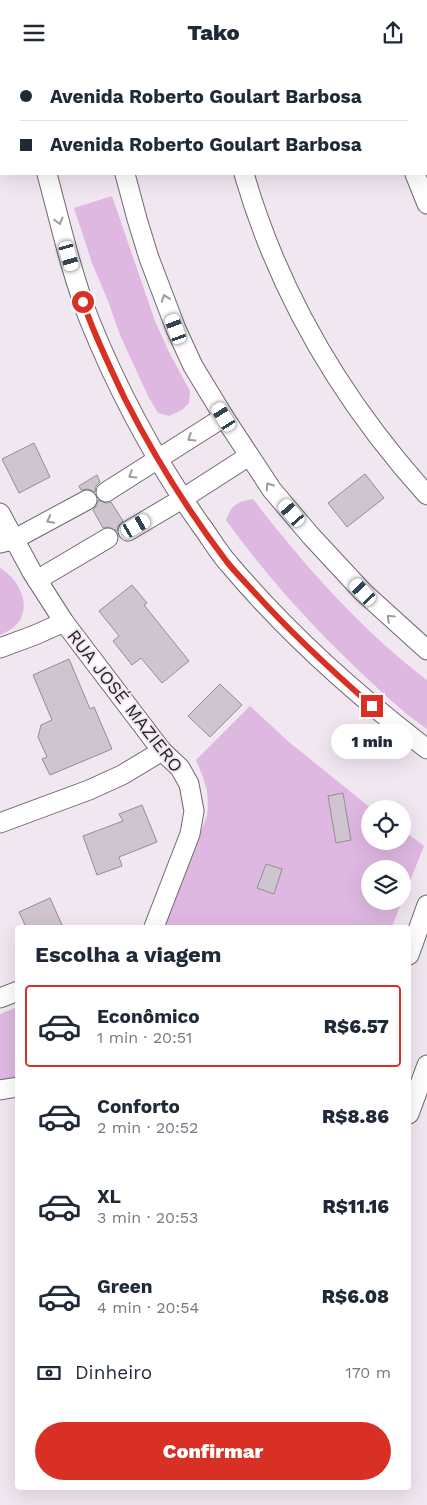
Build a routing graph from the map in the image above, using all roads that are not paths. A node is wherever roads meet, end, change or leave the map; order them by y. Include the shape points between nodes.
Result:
1 (47, 175) edge
2 (125, 175) edge
3 (244, 175) edge
4 (415, 175) edge
5 (427, 204) edge
6 (224, 417) junction
7 (249, 455) junction
8 (158, 459) junction
9 (106, 492) dead end
10 (427, 495) edge
11 (182, 499) junction
12 (87, 500) dead end
13 (0, 513) edge
14 (128, 531) dead end
15 (108, 539) dead end
16 (7, 541) edge
17 (37, 580) junction
18 (64, 622) junction
19 (0, 648) edge
20 (427, 650) edge
21 (427, 749) edge
22 (162, 751) junction
23 (0, 823) edge
24 (427, 905) edge
25 (155, 925) edge
26 (411, 949) edge
27 (15, 992) edge
28 (0, 998) edge
29 (427, 1065) edge
30 (15, 1088) edge
31 (0, 1090) edge
32 (411, 1109) edge

1 -> 8 street via 88,317 108,365
6 -> 2 street via 176,329 149,258
3 - 10 street via 279,270 318,347 373,431
4 - 5 street
6 - 7 street
6 -> 8 street
7 - 11 street
20 -> 7 street via 363,592 311,537 272,490
8 -> 9 street
8 - 11 street
11 - 14 street
11 - 21 street via 228,563 271,610 346,684
12 -> 16 street
13 - 16 street, RUA JOSÉ MAZIERO
15 - 17 street
16 - 17 street, RUA JOSÉ MAZIERO
17 - 18 street, RUA JOSÉ MAZIERO
18 - 19 street
18 - 22 street, RUA JOSÉ MAZIERO
22 - 23 street via 89,790
22 - 25 street, RUA JOSÉ MAZIERO via 180,768 189,785 194,811 190,834
24 - 26 street
27 - 28 street
29 - 32 street
30 - 31 street

